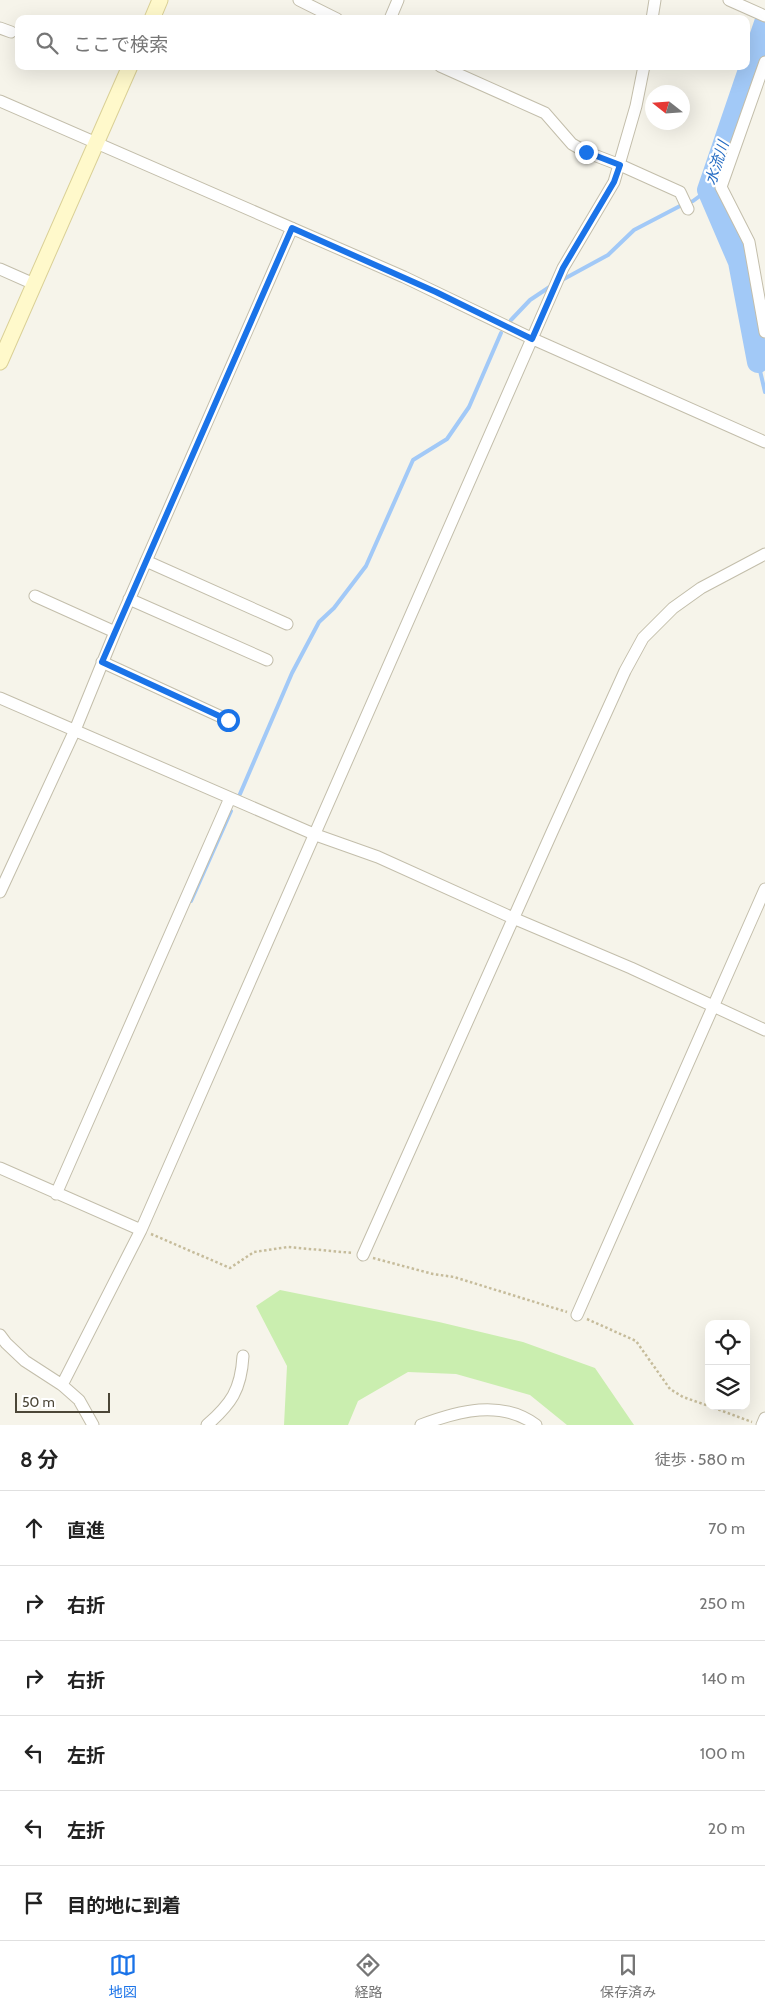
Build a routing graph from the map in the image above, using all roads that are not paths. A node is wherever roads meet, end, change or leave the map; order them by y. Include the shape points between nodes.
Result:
1 (160, 0) edge
2 (299, 0) edge
3 (398, 0) edge
4 (655, 0) edge
5 (729, 0) edge
6 (154, 15) edge
7 (329, 15) edge
8 (392, 15) edge
9 (653, 15) edge
10 (763, 15) edge
11 (0, 28) edge
12 (12, 32) dead end
13 (765, 62) edge
14 (128, 70) edge
15 (449, 70) edge
16 (643, 70) edge
17 (0, 101) edge
18 (96, 144) junction
19 (620, 165) junction
20 (688, 208) dead end
21 (292, 228) junction
22 (0, 269) edge
23 (34, 284) junction
24 (765, 332) edge
25 (532, 339) junction
26 (0, 362) edge
27 (765, 442) edge
28 (765, 554) edge
29 (146, 561) junction
30 (35, 596) dead end
31 (129, 599) junction
32 (287, 624) dead end
33 (115, 632) junction
34 (267, 660) dead end
35 (102, 662) junction
36 (0, 698) edge
37 (228, 720) dead end
38 (74, 730) junction
39 (230, 798) junction
40 (316, 835) junction
41 (765, 889) edge
42 (0, 892) edge
43 (513, 918) junction
44 (714, 1006) junction
45 (765, 1030) edge
46 (0, 1168) edge
47 (56, 1194) junction
48 (141, 1230) junction
49 (363, 1255) road end
50 (577, 1314) road end
51 (0, 1334) edge
52 (243, 1356) dead end
53 (62, 1385) junction
54 (765, 1418) edge
55 (758, 1424) edge
56 (93, 1425) edge
57 (207, 1425) edge
58 (421, 1425) edge
59 (536, 1425) edge

1 - 6 street
2 - 7 street
3 - 8 street
4 - 9 street
5 - 10 street
11 - 12 street
13 - 24 street via 721,187 749,242
14 - 18 street
15 - 19 street via 545,113 572,144
16 - 19 street
17 - 18 street
18 - 21 street
18 - 23 street
19 - 20 street via 680,192
19 - 25 street via 614,182 563,268
21 - 25 street
21 - 29 street
22 - 23 street
23 - 26 street
25 - 27 street
25 - 40 street
28 - 43 street via 672,608 643,638
29 - 31 street
29 - 32 street
30 - 33 street
31 - 33 street
31 - 34 street
33 - 35 street
35 - 37 street
35 - 38 street
36 - 38 street
38 - 39 street
38 - 42 street
39 - 40 street
39 - 47 street
40 - 43 street via 378,857
40 - 48 street
41 - 44 street
43 - 44 street
43 - 49 street
44 - 45 street
44 - 50 street
46 - 47 street
47 - 48 street
48 - 53 street
51 - 53 street via 25,1362
52 - 57 street via 236,1391 225,1409
53 - 56 street via 80,1400
54 - 55 street
58 - 59 street via 448,1415 500,1409

